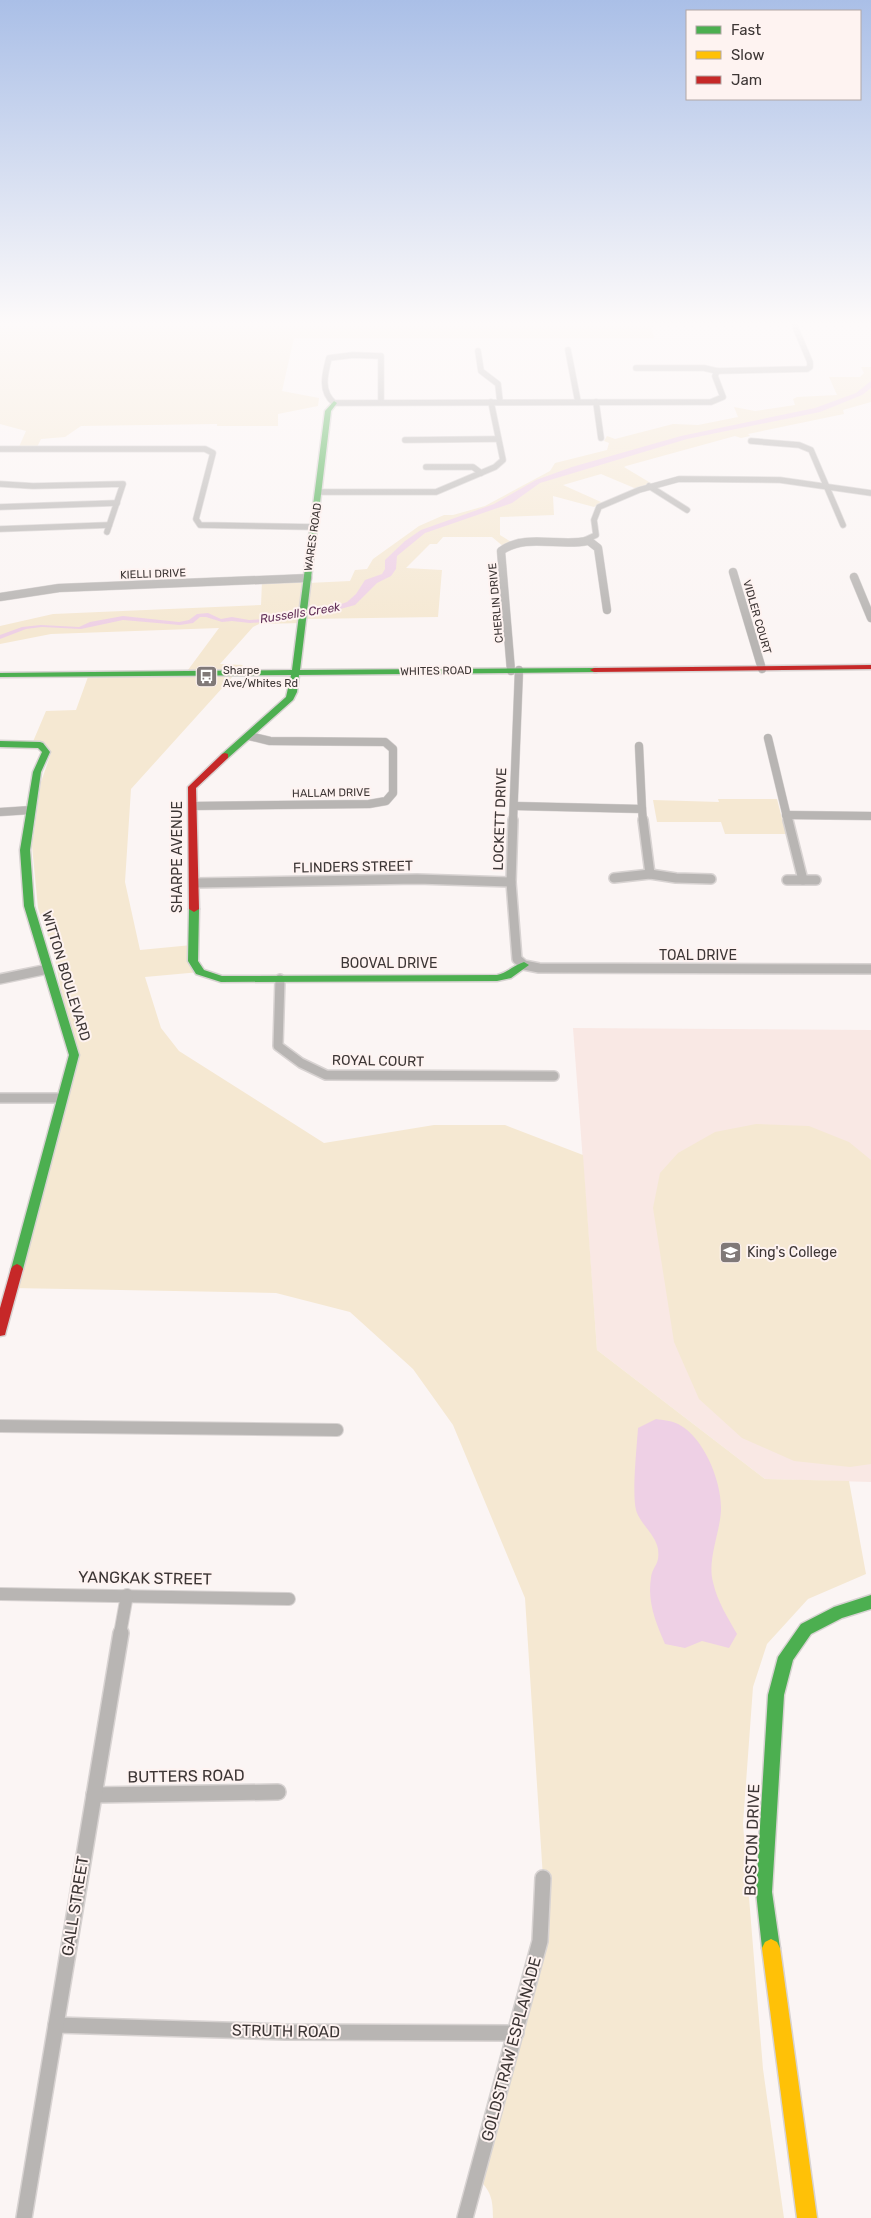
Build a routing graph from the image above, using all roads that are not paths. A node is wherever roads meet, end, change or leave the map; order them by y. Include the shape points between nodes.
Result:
1 (326, 428) edge
2 (495, 428) edge
3 (600, 428) edge
4 (601, 438) dead end
5 (497, 439) junction
6 (405, 440) dead end
7 (751, 441) dead end
8 (0, 449) edge
9 (426, 459) dead end
10 (482, 473) junction
11 (0, 484) edge
12 (825, 485) junction
13 (650, 486) junction
14 (320, 492) junction
15 (871, 493) edge
16 (117, 503) junction
17 (0, 507) edge
18 (687, 510) dead end
19 (843, 525) dead end
20 (314, 527) junction
21 (0, 529) edge
22 (589, 541) junction
23 (733, 572) dead end
24 (854, 577) dead end
25 (308, 578) junction
26 (0, 598) edge
27 (607, 610) dead end
28 (871, 618) edge
29 (871, 668) edge
30 (762, 669) junction
31 (515, 670) junction
32 (297, 673) junction
33 (0, 675) edge
34 (249, 736) junction
35 (768, 738) dead end
36 (0, 744) edge
37 (639, 746) dead end
38 (193, 806) junction
39 (515, 806) junction
40 (31, 810) junction
41 (642, 810) junction
42 (0, 812) edge
43 (786, 815) junction
44 (871, 816) edge
45 (650, 874) junction
46 (614, 878) dead end
47 (710, 879) dead end
48 (787, 880) dead end
49 (803, 880) junction
50 (816, 880) dead end
51 (512, 882) junction
52 (194, 884) junction
53 (524, 965) junction
54 (48, 969) junction
55 (871, 969) edge
56 (0, 979) edge
57 (250, 979) joint
58 (280, 979) junction
59 (554, 1076) dead end
60 (0, 1098) edge
61 (62, 1098) junction
62 (0, 1331) edge
63 (0, 1426) edge
64 (337, 1430) dead end
65 (0, 1594) edge
66 (127, 1595) junction
67 (289, 1599) dead end
68 (871, 1602) edge
69 (278, 1792) dead end
70 (94, 1795) junction
71 (543, 1878) dead end
72 (56, 2025) junction
73 (516, 2033) junction
74 (24, 2218) edge
75 (465, 2218) edge
76 (807, 2218) edge

1 - 14 street, WARES ROAD
2 - 5 street
3 - 4 street
5 - 6 street
5 - 10 street via 503,460
7 - 12 street via 811,450
8 - 20 street via 205,449 213,453 196,519 200,525
9 - 10 street via 425,469 472,467
10 - 14 street via 436,492
11 - 16 street via 123,484
12 - 13 street via 780,480 685,479
12 - 15 street
12 - 19 street
13 - 18 street
13 - 22 street via 600,507 594,515 596,534
14 - 20 street, WARES ROAD
16 - 17 street
16 - 21 street via 108,528 59,525
20 - 25 street, WARES ROAD
22 - 27 street via 598,548
22 - 31 street, CHERLIN DRIVE via 520,542 501,551
23 - 30 street, VIDLER COURT
24 - 28 street
25 - 26 street, KIELLI DRIVE via 59,588
25 - 32 street, WARES ROAD
29 - 30 street, WHITES ROAD
30 - 31 street, WHITES ROAD
31 - 32 street, WHITES ROAD
31 - 39 street, LOCKETT DRIVE
32 - 33 street, WHITES ROAD
32 - 34 street, SHARPE AVENUE via 290,698
34 - 38 street, SHARPE AVENUE via 195,782
34 - 38 street, HALLAM DRIVE via 270,741 385,742 393,749 393,793 386,801 369,804
35 - 43 street
36 - 40 street, WITTON BOULEVARD via 40,745 46,752 37,772
37 - 41 street
38 - 52 street, SHARPE AVENUE
39 - 41 street
39 - 51 street, LOCKETT DRIVE
40 - 42 street
40 - 54 street, WITTON BOULEVARD via 25,850 28,906
41 - 45 street
43 - 44 street
43 - 49 street
45 - 46 street
45 - 47 street
48 - 49 street
49 - 50 street
51 - 52 street, FLINDERS STREET via 417,879
51 - 53 street, LOCKETT DRIVE via 517,958
52 - 57 street, SHARPE AVENUE via 192,942 195,967 210,977
53 - 55 street, TOAL DRIVE via 547,968
53 - 58 street, BOOVAL DRIVE via 498,978
54 - 56 street
54 - 61 street, WITTON BOULEVARD via 74,1055
57 - 58 street, BOOVAL DRIVE
58 - 59 street, ROYAL COURT via 278,1046 301,1063 326,1075
60 - 61 street
61 - 62 street, WITTON BOULEVARD
63 - 64 street
65 - 66 street, YANGKAK STREET
66 - 67 street, YANGKAK STREET
66 - 70 street, GALL STREET
68 - 76 street, BOSTON DRIVE via 839,1612 806,1629 786,1657 776,1695 764,1892
69 - 70 street, BUTTERS ROAD
70 - 72 street, GALL STREET
71 - 73 street, GOLDSTRAW ESPLANADE via 540,1942
72 - 73 street, STRUTH ROAD via 284,2032
72 - 74 street, GALL STREET
73 - 75 street, GOLDSTRAW ESPLANADE

